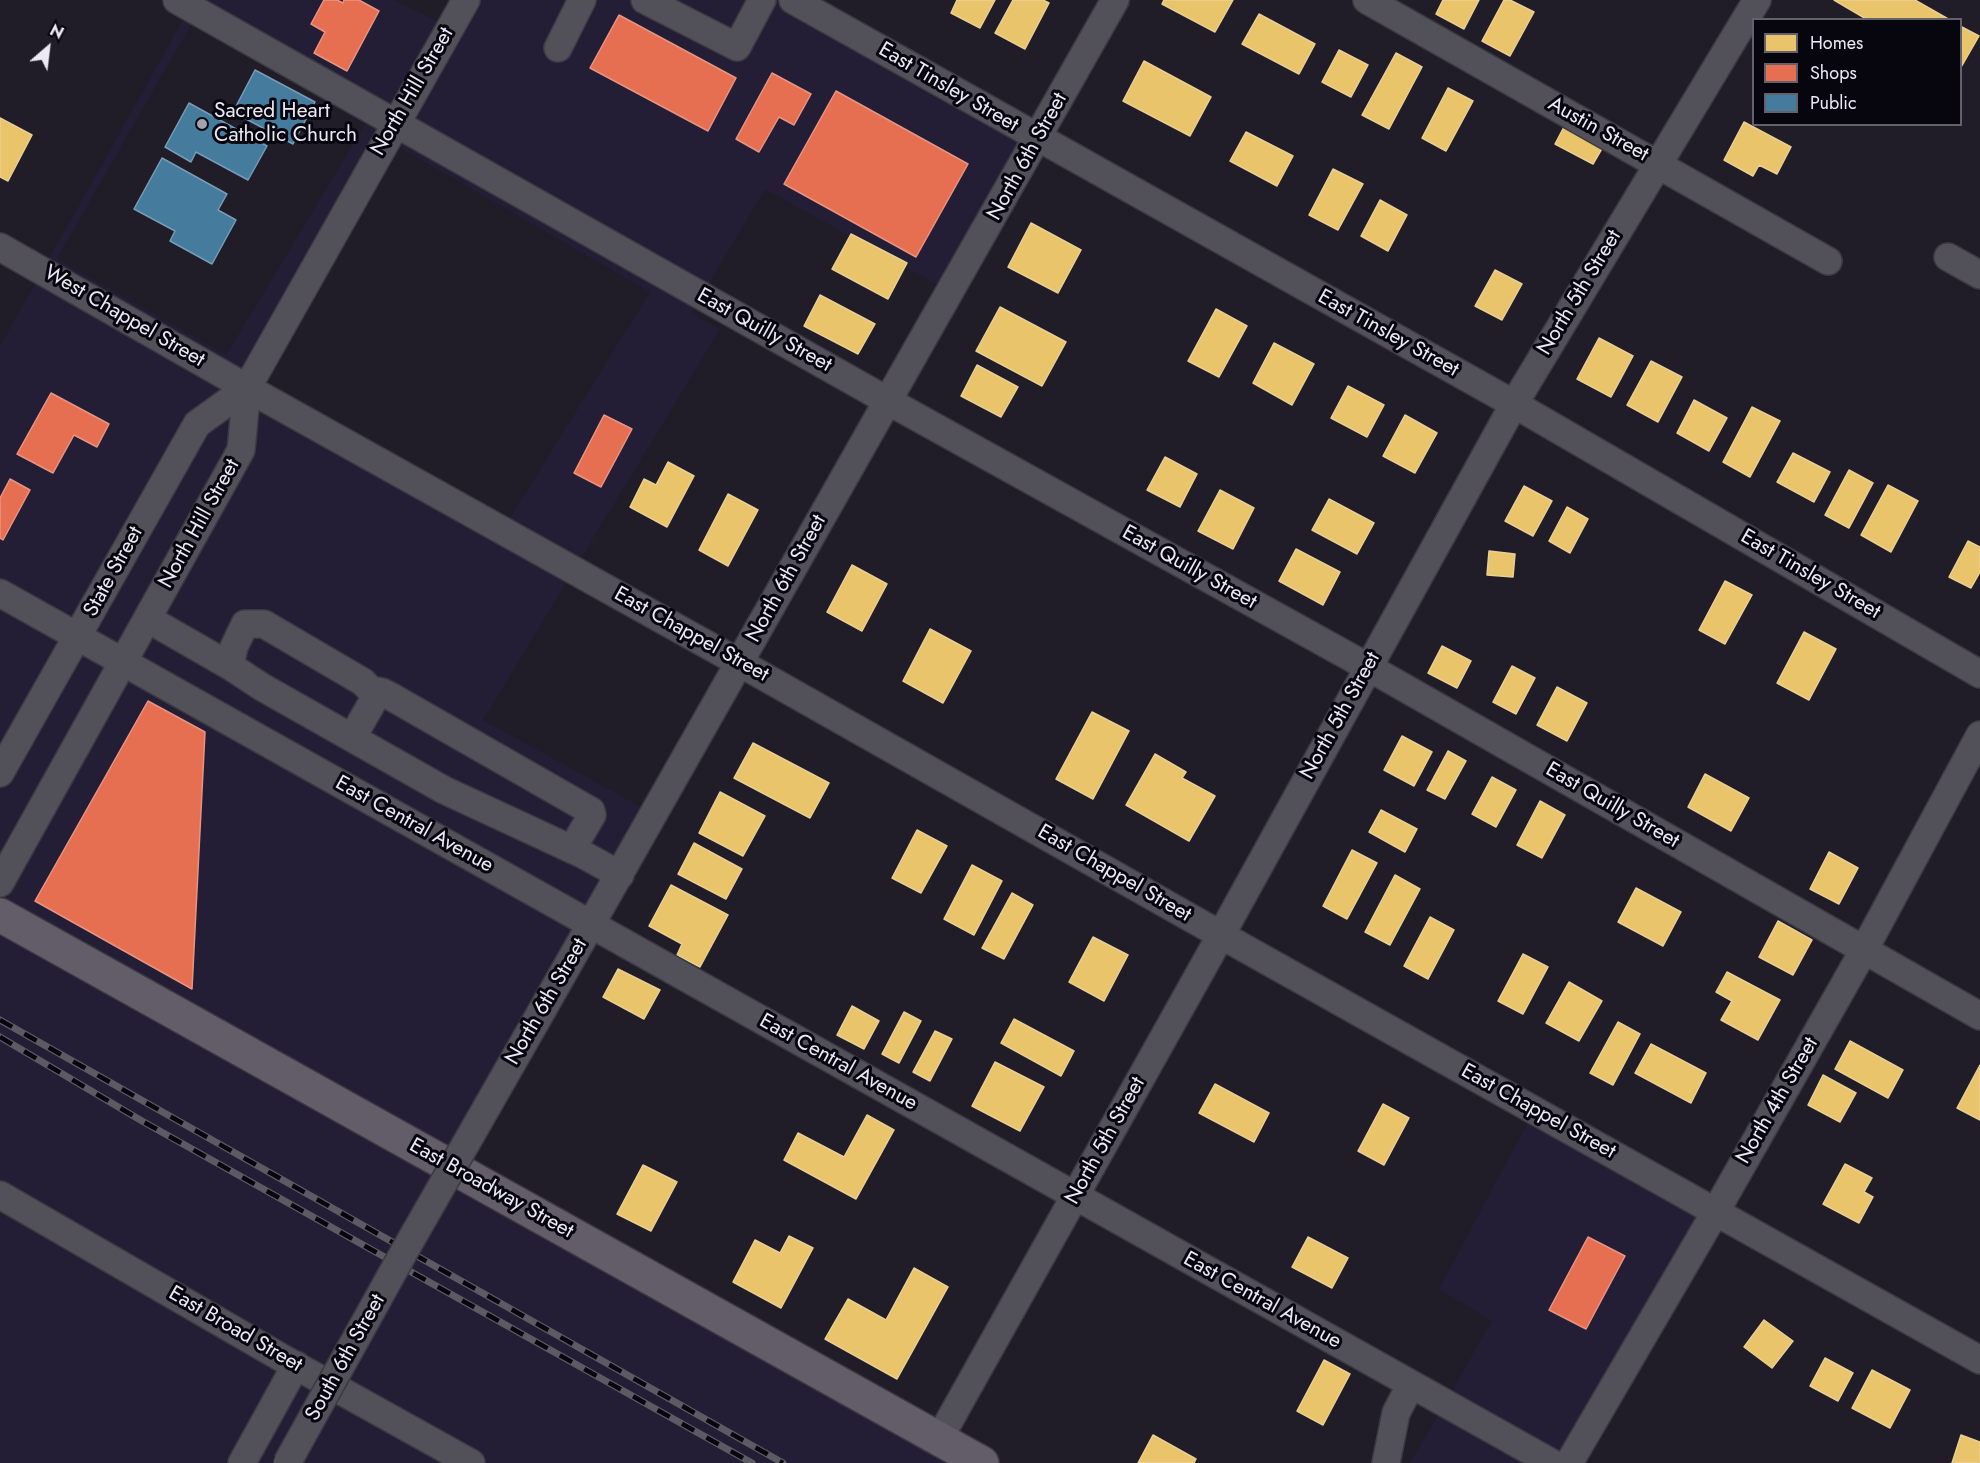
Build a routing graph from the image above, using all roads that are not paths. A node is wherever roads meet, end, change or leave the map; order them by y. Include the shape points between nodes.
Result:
1 (177, 0) edge
2 (466, 0) edge
3 (582, 0) edge
4 (645, 0) edge
5 (762, 0) edge
6 (793, 0) edge
7 (1115, 0) edge
8 (1367, 0) edge
9 (1757, 0) edge
10 (558, 48) dead end
11 (396, 123) junction
12 (1038, 139) junction
13 (1658, 164) junction
14 (0, 247) edge
15 (1948, 257) dead end
16 (1828, 261) dead end
17 (1980, 275) edge
18 (247, 388) junction
19 (888, 401) junction
20 (1514, 404) junction
21 (0, 593) edge
22 (148, 619) junction
23 (78, 636) junction
24 (123, 663) junction
25 (740, 663) junction
26 (230, 666) junction
27 (1368, 667) junction
28 (1980, 674) edge
29 (371, 690) junction
30 (1980, 735) edge
31 (352, 738) junction
32 (0, 773) edge
33 (572, 849) junction
34 (620, 875) junction
35 (0, 884) edge
36 (0, 915) edge
37 (592, 924) junction
38 (1221, 935) junction
39 (1864, 950) junction
40 (1980, 1016) edge
41 (1074, 1196) junction
42 (5, 1206) edge
43 (1716, 1211) junction
44 (404, 1252) joint
45 (1980, 1360) edge
46 (296, 1365) junction
47 (1411, 1384) junction
48 (939, 1439) junction
49 (242, 1463) edge
50 (286, 1463) edge
51 (471, 1463) edge
52 (982, 1463) edge
53 (1386, 1463) edge
54 (1552, 1463) edge
55 (1569, 1463) edge

1 - 11 street, East Quilly Street
2 - 11 street, North Hill Street
3 - 10 street
4 - 5 street via 736,47
6 - 12 street, East Tinsley Street
7 - 12 street, North 6th Street
8 - 13 street, Austin Street
9 - 13 street, North 5th Street
11 - 18 street, North Hill Street
11 - 19 street, East Quilly Street
12 - 19 street, North 6th Street
12 - 20 street, East Tinsley Street
13 - 16 street, Austin Street
13 - 20 street, North 5th Street
14 - 18 street, West Chappel Street
15 - 17 street
18 - 22 street, North Hill Street via 241,450
18 - 23 street, State Street via 196,424
18 - 25 street, East Chappel Street
19 - 25 street, North 6th Street
19 - 27 street, East Quilly Street
20 - 27 street, North 5th Street
20 - 28 street, East Tinsley Street
21 - 23 street, East Central Avenue
22 - 24 street, North Hill Street
22 - 26 street
23 - 24 street, East Central Avenue
23 - 32 street, State Street
24 - 35 street, North Hill Street
24 - 37 street, East Central Avenue
25 - 34 street, North 6th Street
25 - 38 street, East Chappel Street
26 - 29 street via 245,624 264,624
26 - 31 street
27 - 38 street, North 5th Street
27 - 39 street, East Quilly Street
29 - 31 street via 376,696
29 - 33 street via 390,696 591,811
30 - 39 street, North 4th Street
31 - 33 street via 444,790
33 - 34 street
34 - 37 street, North 6th Street
36 - 48 main road, East Broadway Street
37 - 41 street, East Central Avenue
37 - 44 street, North 6th Street, bridge
38 - 41 street, North 5th Street
38 - 43 street, East Chappel Street
39 - 40 street, East Quilly Street
39 - 43 street, North 4th Street
41 - 47 street, East Central Avenue
41 - 48 street, North 5th Street
42 - 46 street, East Broad Street
43 - 45 street, East Chappel Street
43 - 55 street, North 4th Street
44 - 50 street, South 6th Street, bridge
46 - 49 street
46 - 51 street, East Broad Street
47 - 53 street via 1396,1413
47 - 54 street, East Central Avenue
48 - 52 main road, East Broadway Street

